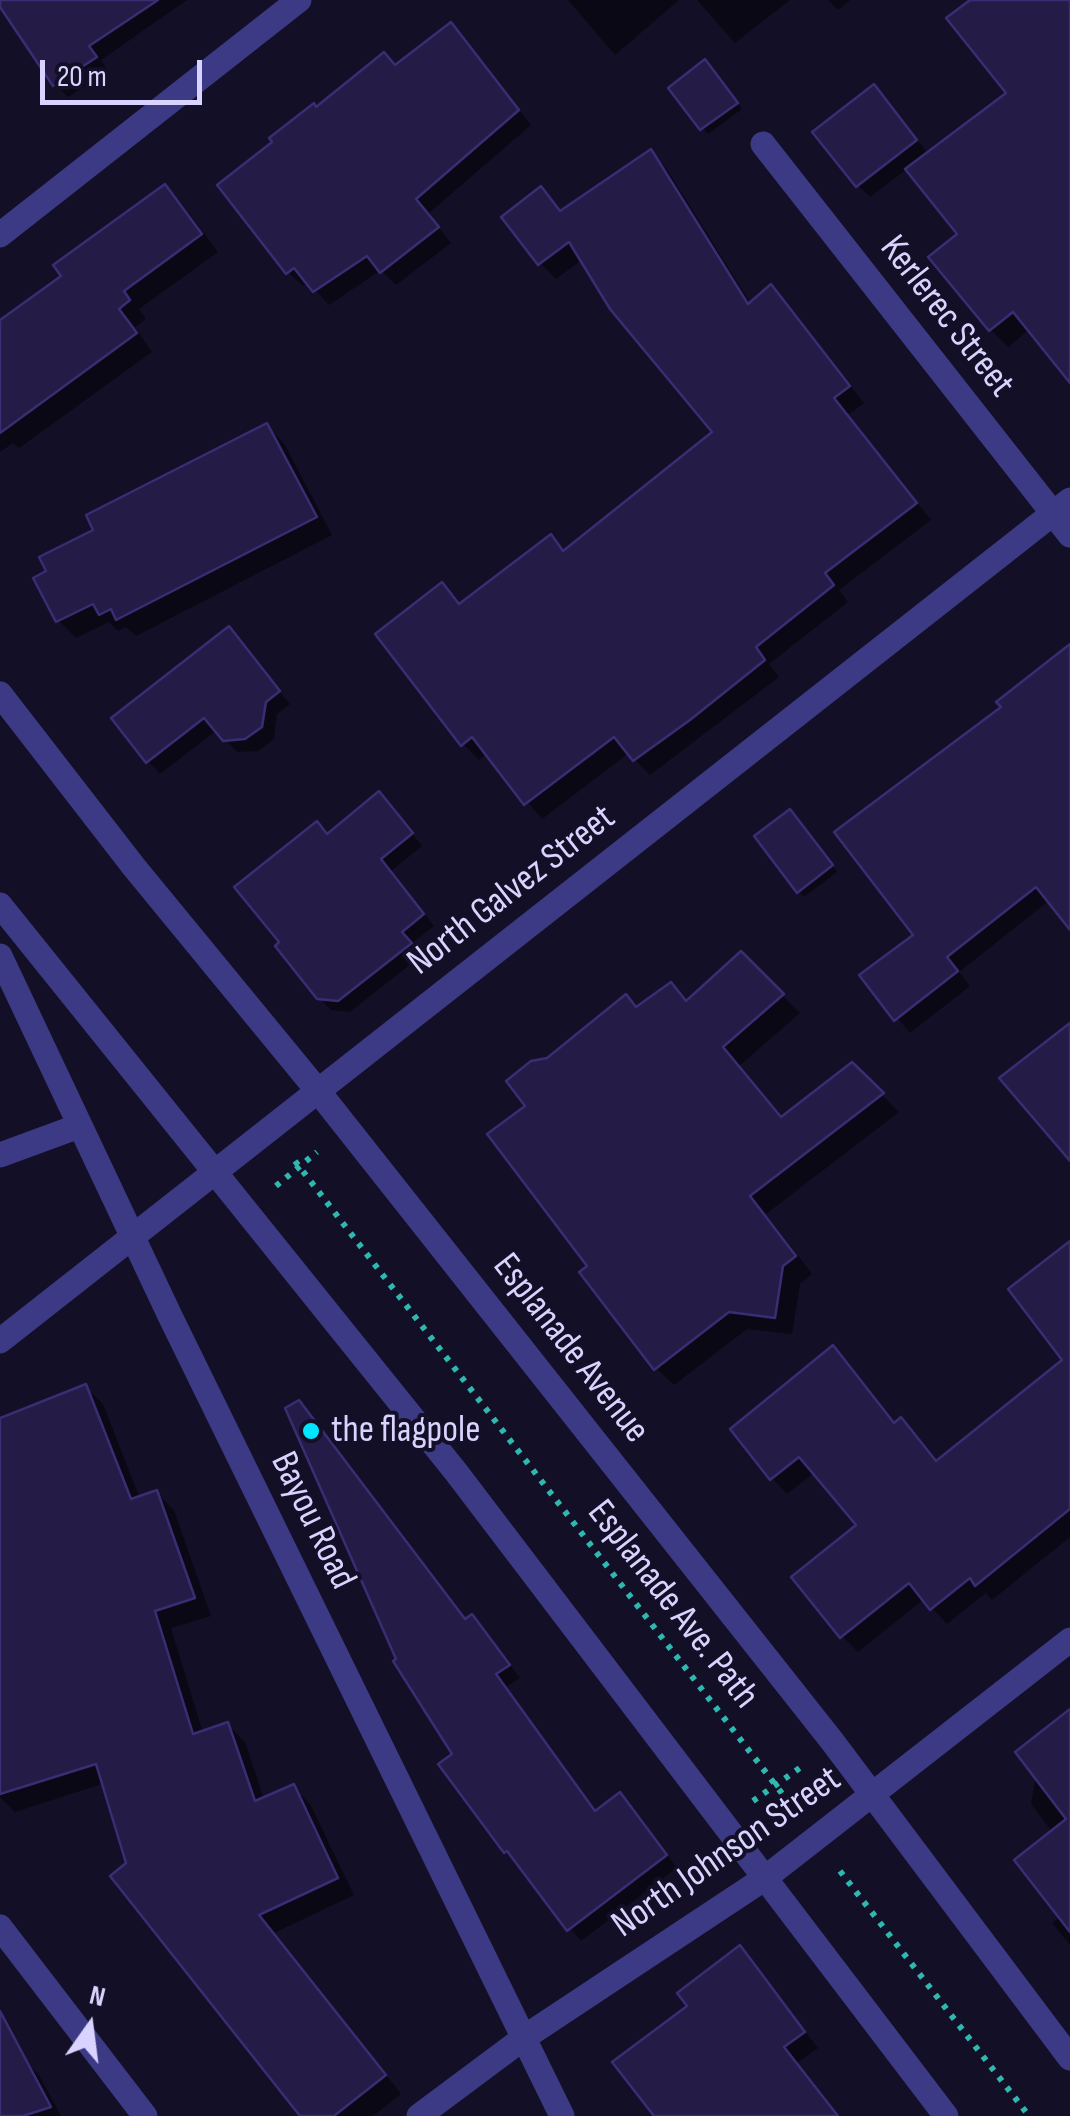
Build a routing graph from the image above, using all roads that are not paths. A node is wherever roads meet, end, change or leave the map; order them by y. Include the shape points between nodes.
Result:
1 (299, 0) edge
2 (763, 144) dead end
3 (0, 235) edge
4 (1061, 506) edge
5 (1070, 536) edge
6 (0, 694) edge
7 (0, 905) edge
8 (0, 956) edge
9 (318, 1091) junction
10 (79, 1126) junction
11 (0, 1156) edge
12 (216, 1171) junction
13 (132, 1238) junction
14 (0, 1341) edge
15 (1070, 1640) edge
16 (875, 1795) junction
17 (765, 1878) junction
18 (0, 1928) edge
19 (525, 2037) junction
20 (1070, 2058) edge
21 (145, 2116) edge
22 (419, 2116) edge
23 (562, 2116) edge
24 (946, 2116) edge

1 - 3 street
2 - 4 street, Kerlerec Street
4 - 5 street, Kerlerec Street
4 - 9 street, North Galvez Street
6 - 9 street, Esplanade Avenue
7 - 12 street
8 - 10 street, Bayou Road
9 - 12 street, North Galvez Street
9 - 16 street, Esplanade Avenue
10 - 11 street
10 - 13 street, Bayou Road
12 - 13 street, North Galvez Street
12 - 17 street
13 - 14 street, North Galvez Street
13 - 19 street, Bayou Road
15 - 16 street, North Johnson Street
16 - 17 street, North Johnson Street
16 - 20 street, Esplanade Avenue
17 - 19 street, North Johnson Street
17 - 24 street
18 - 21 street
19 - 22 street, North Johnson Street
19 - 23 street, Bayou Road

